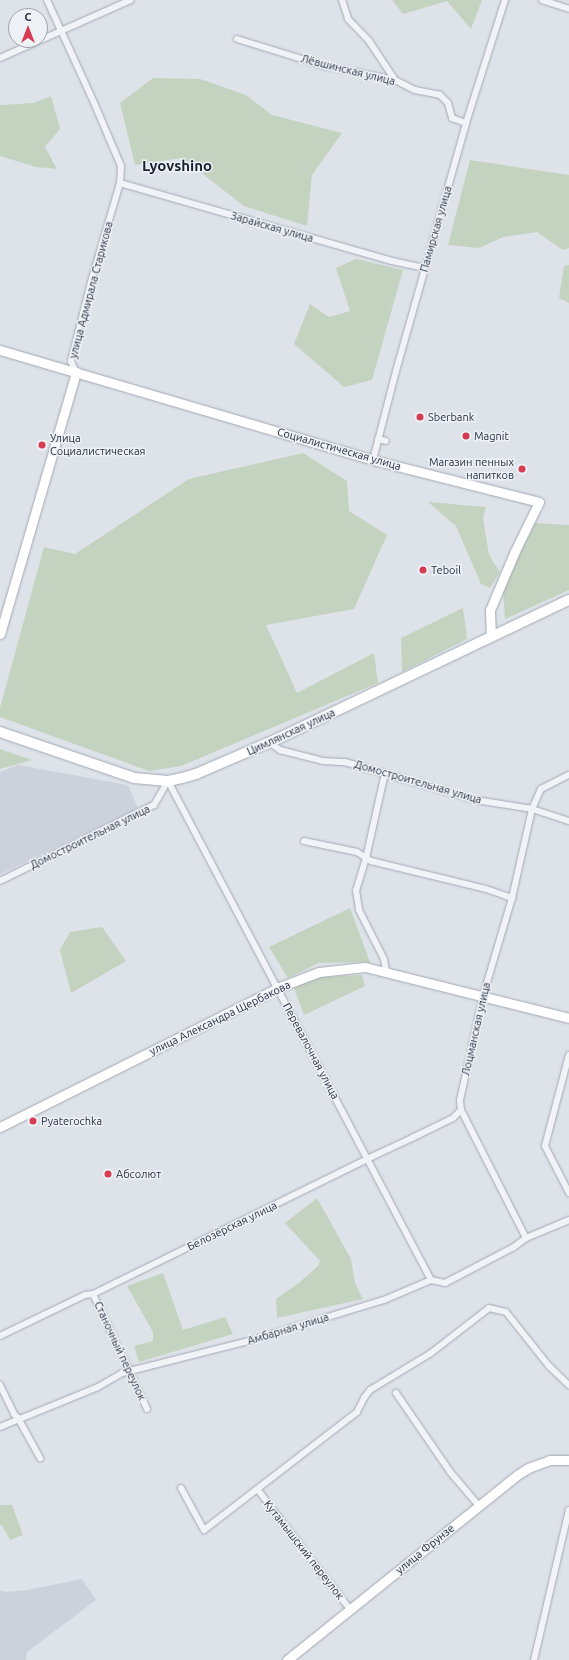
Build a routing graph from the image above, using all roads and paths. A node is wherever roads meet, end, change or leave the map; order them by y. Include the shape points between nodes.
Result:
1 (47, 0) edge
2 (131, 0) edge
3 (342, 0) edge
4 (506, 0) edge
5 (542, 0) edge
6 (569, 9) edge
7 (60, 32) junction
8 (237, 40) dead end
9 (0, 58) edge
10 (396, 80) junction
11 (466, 123) junction
12 (120, 183) junction
13 (425, 268) junction
14 (0, 350) edge
15 (76, 372) junction
16 (378, 439) junction
17 (386, 441) dead end
18 (373, 460) junction
19 (569, 600) edge
20 (0, 634) edge
21 (491, 637) junction
22 (0, 732) edge
23 (269, 742) junction
24 (385, 773) junction
25 (569, 775) edge
26 (168, 781) junction
27 (532, 809) junction
28 (569, 821) edge
29 (304, 841) dead end
30 (366, 858) junction
31 (0, 881) edge
32 (512, 898) junction
33 (386, 972) junction
34 (277, 988) junction
35 (483, 996) junction
36 (569, 1018) edge
37 (569, 1055) edge
38 (461, 1110) junction
39 (0, 1127) edge
40 (367, 1159) junction
41 (569, 1192) edge
42 (569, 1220) edge
43 (526, 1238) junction
44 (431, 1280) junction
45 (94, 1294) junction
46 (0, 1336) edge
47 (130, 1372) junction
48 (0, 1385) edge
49 (569, 1385) edge
50 (396, 1393) dead end
51 (146, 1409) dead end
52 (18, 1418) junction
53 (0, 1427) edge
54 (40, 1458) dead end
55 (569, 1460) edge
56 (181, 1488) dead end
57 (258, 1490) junction
58 (479, 1506) junction
59 (569, 1510) edge
60 (350, 1609) junction
61 (290, 1659) edge
62 (534, 1660) edge

1 - 7 street, улица Адмирала Старикова
2 - 7 street
3 - 10 street via 348,19 369,41
4 - 11 street, Памирская улица
5 - 6 street
7 - 9 street
7 - 12 street, улица Адмирала Старикова via 119,158
8 - 10 street, Лёвшинская улица via 325,66
10 - 11 street, Лёвшинская улица via 415,90 440,95 448,102 452,118
11 - 13 street, Памирская улица
12 - 13 street, Зарайская улица
12 - 15 street, улица Адмирала Старикова via 71,360
13 - 16 street, Памирская улица
14 - 15 street, Социалистическая улица
15 - 18 street, Социалистическая улица
15 - 20 street, улица Адмирала Старикова
16 - 17 street
16 - 18 street, Памирская улица
18 - 21 street, Социалистическая улица via 540,502 515,551 490,610
19 - 21 main road, Цимлянская улица
21 - 23 main road, Цимлянская улица
22 - 26 main road, Цимлянская улица via 134,778
23 - 24 street, Домостроительная улица via 280,750 322,761 345,762
23 - 26 main road, Цимлянская улица via 196,774
24 - 27 street, Домостроительная улица via 476,800
24 - 30 street
25 - 27 street, Лоцманская улица via 541,790
26 - 31 street, Домостроительная улица via 154,805
26 - 34 street, Перевалочная улица
27 - 28 street, Домостроительная улица
27 - 32 street, Лоцманская улица
29 - 30 street via 357,852
30 - 32 street
30 - 33 street via 356,890 359,910 384,959
32 - 35 street, Лоцманская улица
33 - 34 street, улица Александра Щербакова via 365,967 319,972
33 - 35 street, улица Александра Щербакова
34 - 39 street, улица Александра Щербакова
34 - 40 street, Перевалочная улица
35 - 36 street, улица Александра Щербакова
35 - 38 street, Лоцманская улица via 460,1100
37 - 41 street via 545,1146
38 - 40 street, Белозёрская улица via 453,1118
38 - 43 street
40 - 44 street, Перевалочная улица
40 - 45 street, Белозёрская улица
42 - 43 street, Амбарная улица
43 - 44 street, Амбарная улица via 514,1247 445,1283
44 - 47 street, Амбарная улица via 384,1300 252,1340
45 - 46 street, Белозёрская улица via 85,1295
45 - 47 street, Станочный переулок
47 - 51 street, Станочный переулок
47 - 52 street, Амбарная улица
48 - 52 street
49 - 57 street via 549,1366 506,1312 489,1308 431,1353 370,1390 357,1412
50 - 58 street via 451,1473
52 - 53 street, Амбарная улица
52 - 54 street
55 - 58 street, улица Фрунзе via 550,1460 528,1468
56 - 57 street via 204,1530
57 - 60 street, Кутамышский переулок
58 - 60 street, улица Фрунзе
59 - 62 street
60 - 61 street, улица Фрунзе

